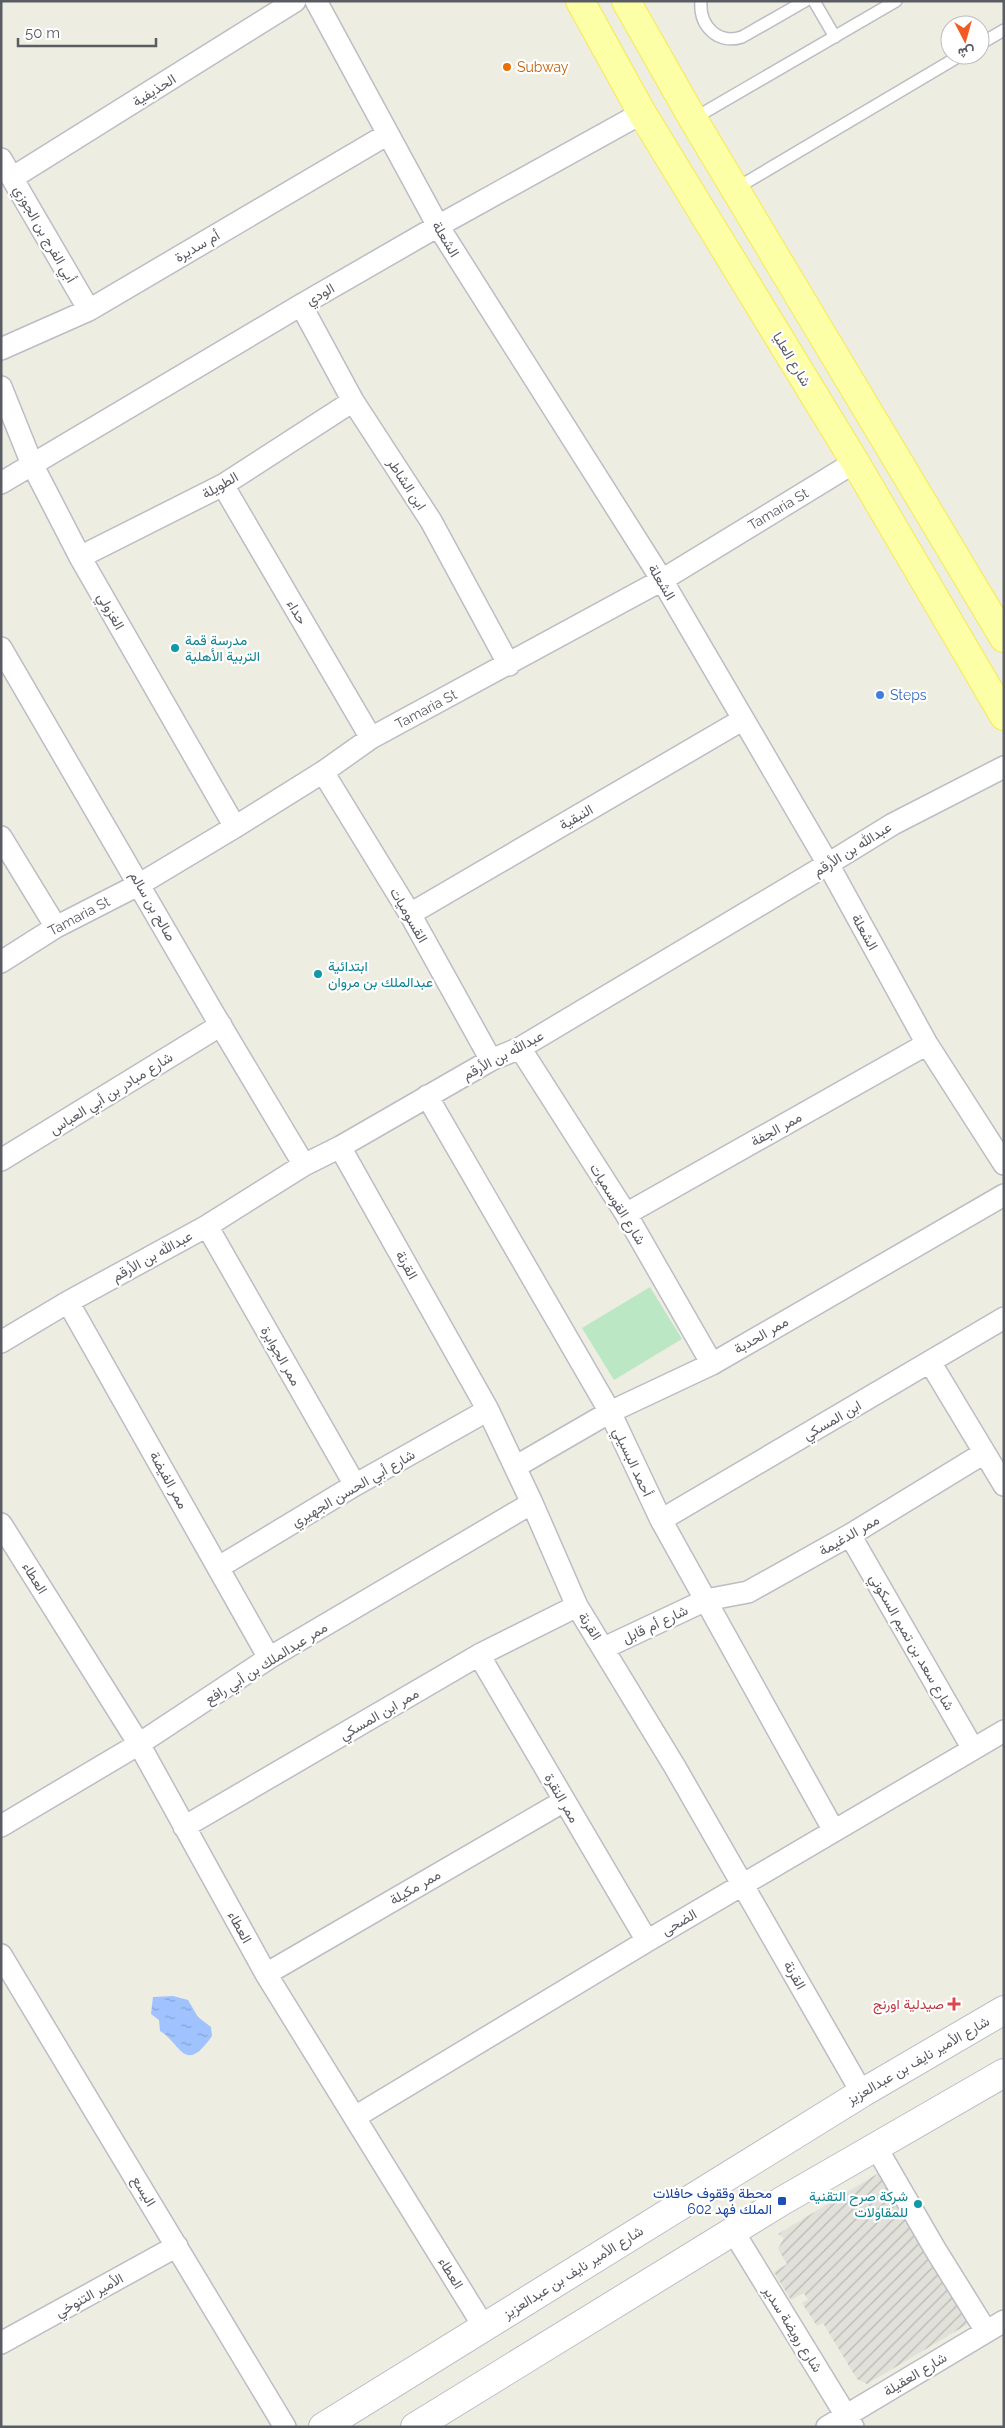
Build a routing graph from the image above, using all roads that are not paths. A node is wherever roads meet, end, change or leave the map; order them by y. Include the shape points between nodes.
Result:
1 (295, 1) edge
2 (316, 1) edge
3 (580, 1) edge
4 (626, 1) edge
5 (701, 1) edge
6 (805, 1) edge
7 (814, 1) edge
8 (896, 1) edge
9 (1004, 30) edge
10 (835, 37) junction
11 (990, 38) edge
12 (944, 65) edge
13 (642, 114) junction
14 (693, 118) junction
15 (388, 134) junction
16 (1, 159) edge
17 (12, 178) junction
18 (735, 189) junction
19 (438, 226) junction
20 (301, 305) junction
21 (89, 310) junction
22 (1, 349) edge
23 (3, 397) edge
24 (353, 400) junction
25 (855, 462) junction
26 (32, 464) junction
27 (1, 483) edge
28 (223, 485) junction
29 (80, 557) junction
30 (662, 580) junction
31 (1004, 638) edge
32 (1, 648) edge
33 (509, 665) junction
34 (1004, 716) edge
35 (742, 720) junction
36 (371, 738) junction
37 (1004, 767) edge
38 (323, 772) junction
39 (235, 826) junction
40 (1, 837) edge
41 (828, 864) junction
42 (140, 884) junction
43 (410, 914) junction
44 (56, 927) junction
45 (1, 962) edge
46 (221, 1025) junction
47 (927, 1044) junction
48 (520, 1048) junction
49 (491, 1060) junction
50 (427, 1096) junction
51 (340, 1147) junction
52 (1, 1160) edge
53 (1004, 1164) edge
54 (304, 1165) junction
55 (1004, 1195) edge
56 (626, 1214) junction
57 (207, 1226) junction
58 (68, 1302) junction
59 (1004, 1318) edge
60 (1, 1342) edge
61 (930, 1362) junction
62 (712, 1364) junction
63 (488, 1410) junction
64 (610, 1412) junction
65 (984, 1453) junction
66 (515, 1468) junction
67 (355, 1485) junction
68 (1004, 1485) edge
69 (532, 1503) junction
70 (661, 1520) junction
71 (1, 1524) edge
72 (850, 1535) junction
73 (218, 1568) junction
74 (706, 1600) junction
75 (577, 1606) junction
76 (604, 1648) junction
77 (479, 1655) junction
78 (269, 1658) junction
79 (1004, 1730) edge
80 (139, 1744) junction
81 (973, 1748) junction
82 (564, 1801) junction
83 (1, 1826) edge
84 (184, 1827) junction
85 (834, 1831) junction
86 (743, 1885) junction
87 (647, 1941) junction
88 (1, 1955) edge
89 (266, 1974) junction
90 (1004, 2010) edge
91 (1004, 2073) edge
92 (862, 2093) junction
93 (355, 2117) junction
94 (876, 2147) junction
95 (733, 2231) junction
96 (177, 2246) junction
97 (995, 2326) edge
98 (484, 2327) junction
99 (1, 2343) edge
100 (850, 2421) edge
101 (285, 2427) edge
102 (324, 2427) edge
103 (415, 2427) edge
104 (826, 2427) edge

1 - 17 street, الحذيفية
2 - 15 street, الشعلة
3 - 13 main road, شارع العليا
4 - 14 main road
5 - 6 lane via 700,11 713,34 720,39 731,40
7 - 10 lane
8 - 10 lane
9 - 11 lane
10 - 14 lane
12 - 18 lane
13 - 19 street, الودي
13 - 25 main road, شارع العليا
14 - 18 main road
15 - 19 street, الشعلة
15 - 21 street, أم سديرة
16 - 17 street, أبي الفرج بن الجوزي
17 - 21 street, أبي الفرج بن الجوزي
18 - 31 main road
19 - 20 street, الودي
19 - 30 street, الشعلة
20 - 24 street, ابن الشاطر
20 - 26 street, الودي
21 - 22 street, أم سديرة
23 - 26 street, الغزولي
24 - 28 street, الطويلة
24 - 33 street, ابن الشاطر via 431,521
25 - 30 street, Tamaria St
25 - 34 main road, شارع العليا
26 - 27 street, الودي
26 - 29 street, الغزولي
28 - 29 street, الطويلة
28 - 36 street, حداء
29 - 39 street, الغزولي
30 - 33 street, Tamaria St
30 - 35 street, الشعلة
32 - 42 street, صالح بن سالم
33 - 36 street, Tamaria St
35 - 41 street, الشعلة
35 - 43 street, النبقية
36 - 38 street, Tamaria St
37 - 41 street, عبدالله بن الأرقم via 892,824
38 - 39 street, Tamaria St
38 - 43 street, القسوميات
39 - 42 street, Tamaria St
40 - 44 street
41 - 47 street, الشعلة
41 - 48 street, عبدالله بن الأرقم
42 - 44 street, Tamaria St
42 - 46 street, صالح بن سالم
43 - 49 street, القسوميات
44 - 45 street, Tamaria St
46 - 52 street, شارع مبادر بن أبي العباس
46 - 54 street, صالح بن سالم
47 - 53 street, الشعلة
47 - 56 street, ممر الجفة
48 - 49 street, عبدالله بن الأرقم
48 - 56 street, شارع القوسميات
49 - 50 street, عبدالله بن الأرقم
50 - 51 street, عبدالله بن الأرقم
50 - 64 street, أحمد البسيلي
51 - 54 street, عبدالله بن الأرقم
51 - 63 street, القرنة
54 - 57 street, عبدالله بن الأرقم
55 - 62 street, ممر الحدبة
56 - 62 street, شارع القوسميات
57 - 58 street, عبدالله بن الأرقم
57 - 67 street, ممر الجوابرة
58 - 60 street, عبدالله بن الأرقم
58 - 73 street, ممر الفيضة
59 - 61 street, ابن المسكي
61 - 65 street
61 - 70 street, ابن المسكي
62 - 64 street, ممر الحدبة
63 - 66 street, القرنة
63 - 67 street, شارع أبي الحسن الجهيري
64 - 66 street, ممر الحدبة
64 - 70 street, أحمد البسيلي
65 - 68 street
65 - 72 street, ممر الدغيمة
66 - 69 street, القرنة
67 - 73 street, شارع أبي الحسن الجهيري
69 - 75 street, القرنة
69 - 78 street, ممر عبدالملك بن أبي رافع
70 - 74 street, أحمد البسيلي
71 - 80 street, العطاء
72 - 74 street, ممر الدغيمة via 748,1592
72 - 81 street, شارع سعد بن تميم السكوني
73 - 78 street, ممر الفيضة
74 - 76 street, شارع أم قابل
74 - 85 street, أحمد البسيلي
75 - 76 street, القرنة
75 - 77 street, ممر ابن المسكي
76 - 86 street, القرنة
77 - 82 street, ممر النقرة
77 - 84 street, ممر ابن المسكي
78 - 80 street, ممر عبدالملك بن أبي رافع
79 - 81 street, الضحى
80 - 83 street, ممر عبدالملك بن أبي رافع
80 - 84 street, العطاء
81 - 85 street, الضحى
82 - 87 street, ممر النقرة
82 - 89 street, ممر مكيلة
84 - 89 street, العطاء
85 - 86 street, الضحى
86 - 87 street, الضحى
86 - 92 street, القرنة
87 - 93 street, الضحى
88 - 96 street, اليسع
89 - 93 street, العطاء
90 - 92 street, شارع الأمير نايف بن عبدالعزيز
91 - 94 street
92 - 98 street, شارع الأمير نايف بن عبدالعزيز
93 - 98 street, العطاء
94 - 95 street
94 - 97 street via 935,2249
95 - 100 street, شارع رويضة سدير
95 - 103 street
96 - 99 street, الأمير التنوخي
96 - 101 street, اليسع
97 - 100 street, شارع العقيلة
98 - 102 street, شارع الأمير نايف بن عبدالعزيز
100 - 104 street, شارع العقيلة

